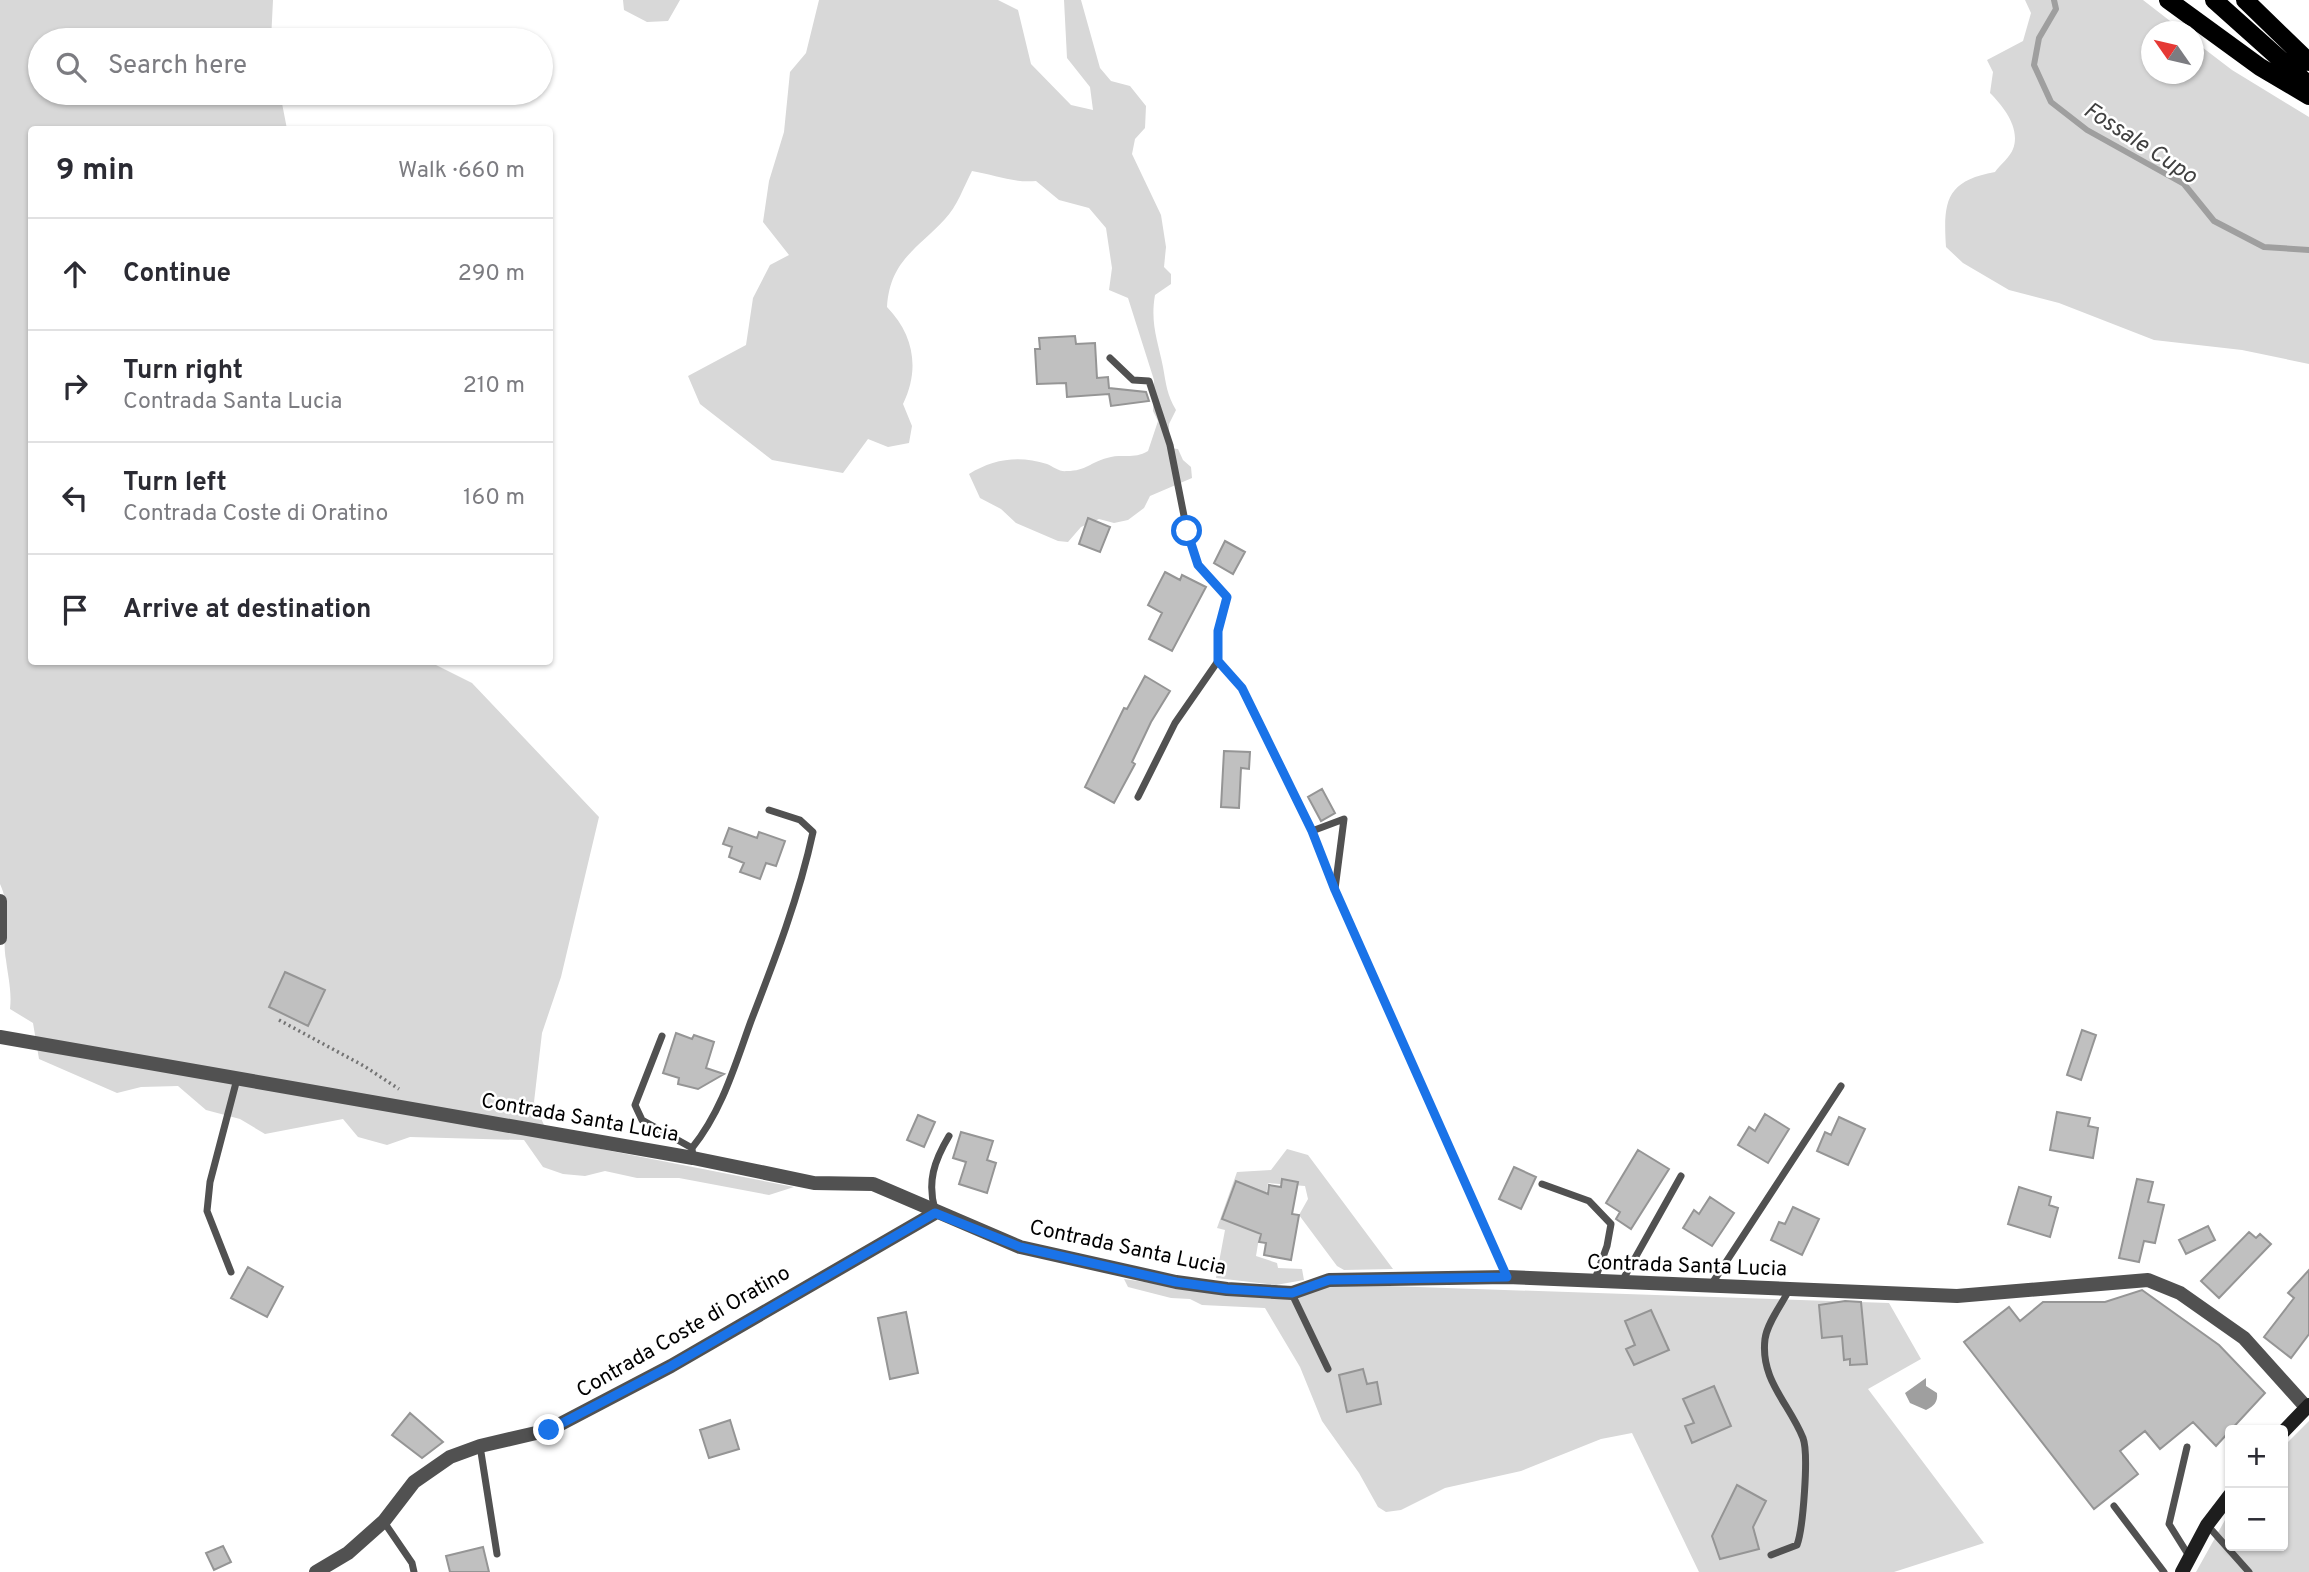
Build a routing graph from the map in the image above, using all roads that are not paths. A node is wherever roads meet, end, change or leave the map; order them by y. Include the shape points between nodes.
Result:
1 (2168, 0) edge
2 (2214, 0) edge
3 (2245, 0) edge
4 (2309, 62) edge
5 (2309, 85) edge
6 (2309, 96) edge
7 (1111, 358) dead end
8 (1218, 661) junction
9 (1138, 797) dead end
10 (769, 810) dead end
11 (1312, 831) junction
12 (1335, 890) junction
13 (0, 901) edge
14 (0, 938) edge
15 (662, 1036) dead end
16 (0, 1037) edge
17 (237, 1080) junction
18 (1841, 1086) dead end
19 (949, 1136) dead end
20 (692, 1153) junction
21 (1681, 1176) dead end
22 (1542, 1184) dead end
23 (935, 1213) junction
24 (231, 1272) dead end
25 (1507, 1277) junction
26 (1594, 1283) junction
27 (1620, 1284) junction
28 (1710, 1286) junction
29 (1789, 1290) junction
30 (1292, 1293) junction
31 (1328, 1369) dead end
32 (2308, 1408) edge
33 (2288, 1427) edge
34 (480, 1447) junction
35 (2187, 1447) dead end
36 (2225, 1502) edge
37 (2114, 1506) dead end
38 (384, 1521) junction
39 (2207, 1525) junction
40 (498, 1555) dead end
41 (1770, 1555) dead end
42 (2189, 1556) junction
43 (316, 1572) edge
44 (414, 1572) edge
45 (2164, 1572) edge
46 (2182, 1572) edge
47 (2249, 1572) edge

1 - 6 main road via 2260,67
2 - 5 main road
3 - 4 main road
7 - 8 lane via 1133,380 1149,381 1170,445 1198,565 1227,597 1218,631
8 - 9 lane via 1175,723
8 - 11 lane via 1242,688
10 - 20 lane via 800,820 813,832 808,855 724,1095
11 - 12 lane
11 - 12 lane via 1344,819
12 - 25 lane
13 - 14 street
15 - 20 lane via 635,1105 642,1120
16 - 17 street, Contrada Santa Lucia
17 - 20 street, Contrada Santa Lucia
17 - 24 lane via 210,1182 207,1211
18 - 28 lane
19 - 23 lane via 936,1158 929,1190
20 - 23 street, Contrada Santa Lucia via 814,1184 873,1184
21 - 27 lane
22 - 26 lane via 1589,1201 1611,1224
23 - 30 street, Contrada Santa Lucia via 1020,1247 1176,1282
23 - 34 street, Contrada Coste di Oratino via 671,1366 549,1430
25 - 26 street, Contrada Santa Lucia
25 - 30 street, Contrada Santa Lucia via 1329,1280
26 - 27 street, Contrada Santa Lucia
27 - 28 street, Contrada Santa Lucia
28 - 29 street, Contrada Santa Lucia
29 - 32 street, Contrada Santa Lucia via 1956,1296 2148,1280 2180,1293 2244,1338
29 - 41 lane via 1766,1335 1764,1359 1769,1379 1806,1448 1802,1531 1797,1545
30 - 31 lane
32 - 33 main road
34 - 38 street, Contrada Coste di Oratino via 450,1457 414,1482
34 - 40 lane
35 - 42 lane via 2169,1524
36 - 39 main road
37 - 45 lane
38 - 43 street, Contrada Coste di Oratino via 348,1553
38 - 44 lane
39 - 42 main road
39 - 47 lane
42 - 46 main road

